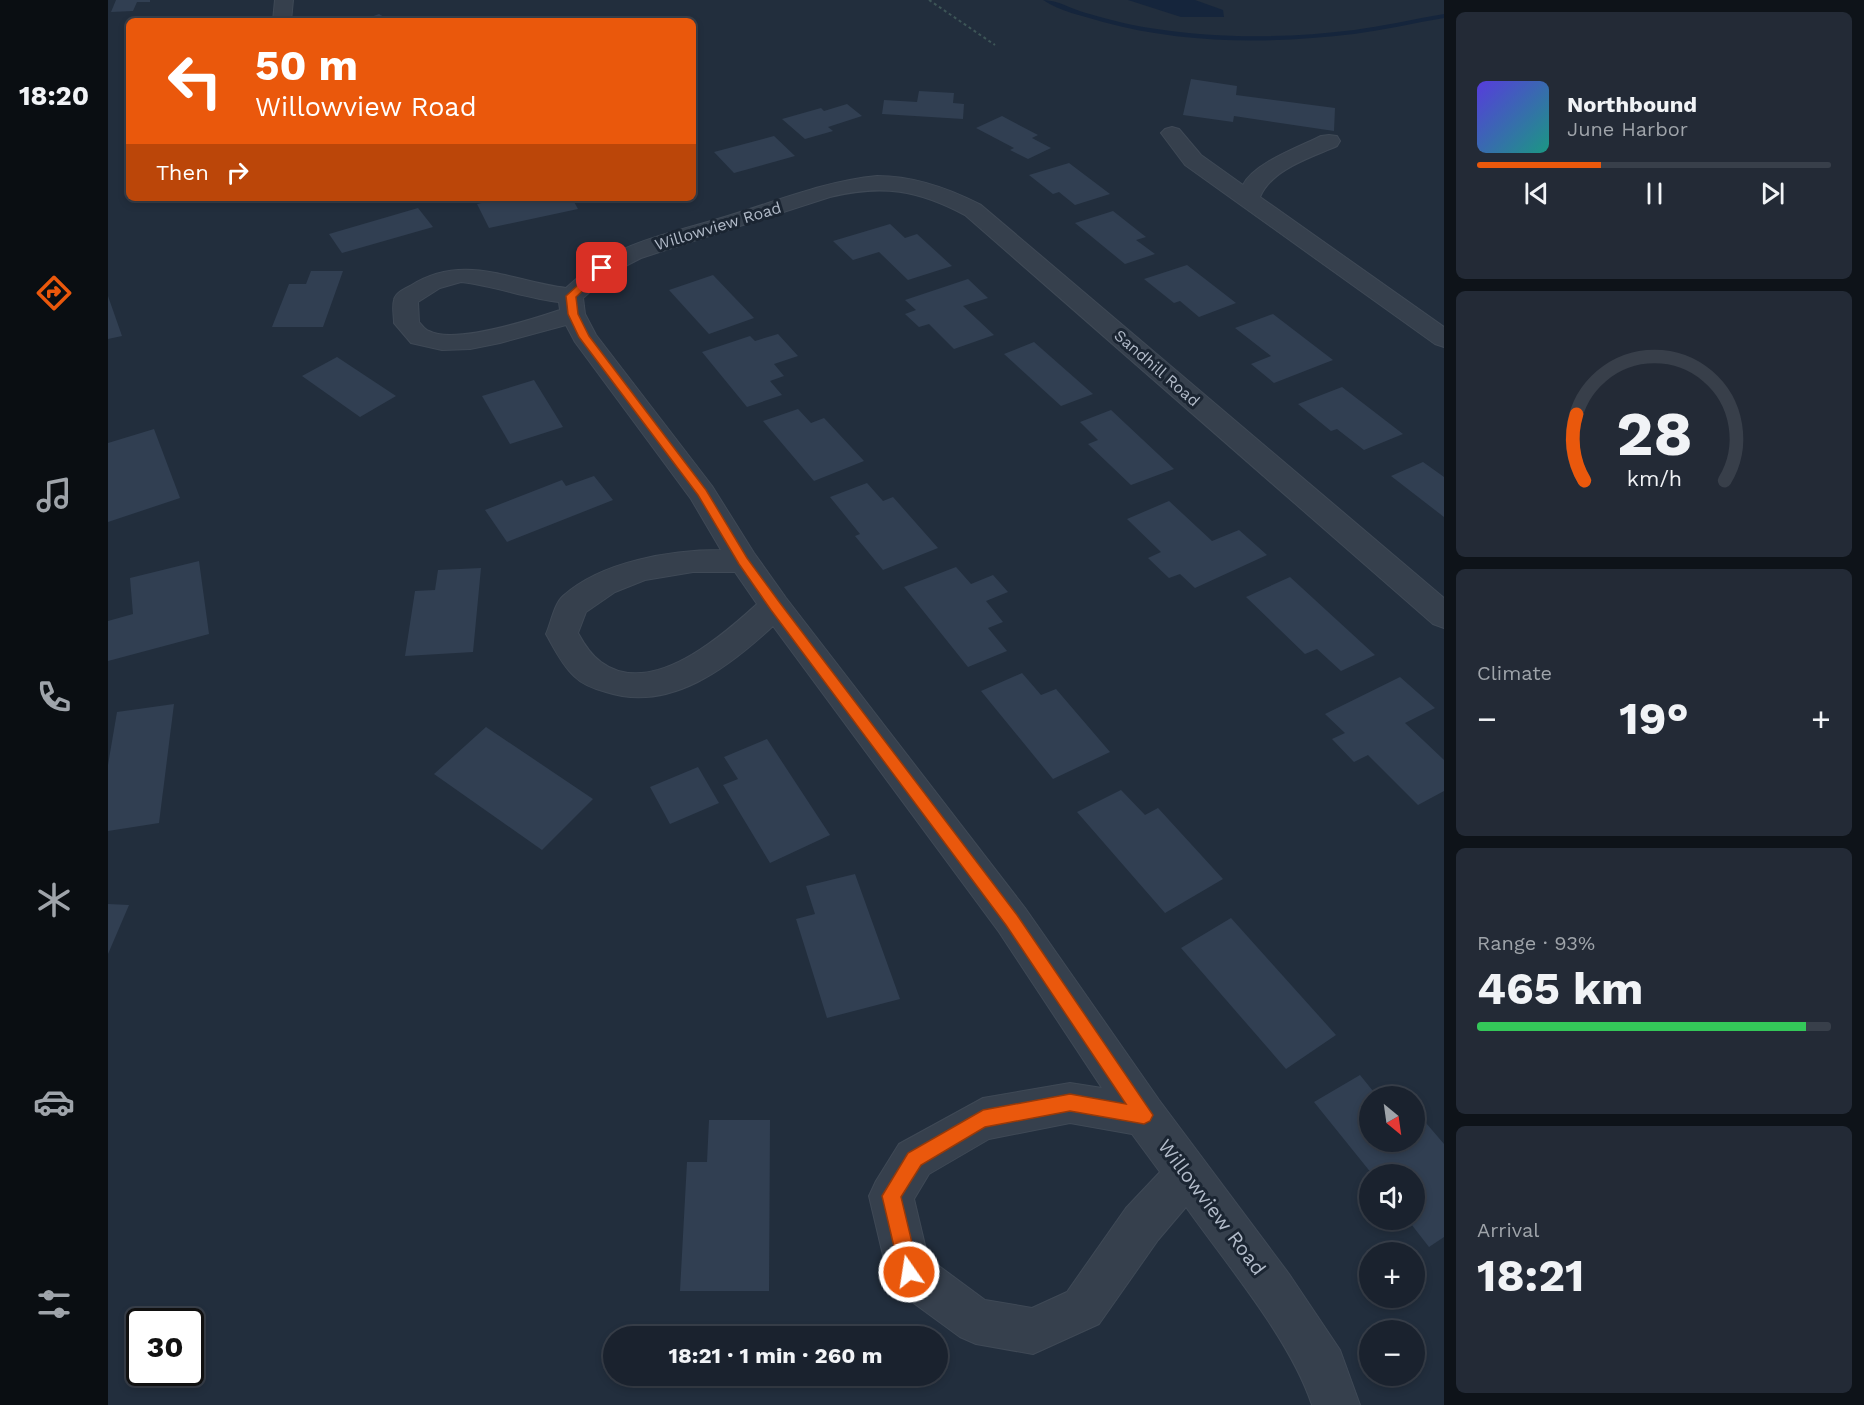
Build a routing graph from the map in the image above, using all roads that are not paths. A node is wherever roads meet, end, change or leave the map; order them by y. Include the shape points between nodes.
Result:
1 (284, 0) edge
2 (282, 18) edge
3 (1172, 133) dead end
4 (1329, 141) dead end
5 (841, 187) joint
6 (1247, 200) junction
7 (572, 305) junction
8 (1444, 339) edge
9 (743, 561) junction
10 (775, 606) junction
11 (1444, 616) edge
12 (1144, 1115) junction
13 (1186, 1173) junction
14 (1336, 1405) edge

1 - 2 street
3 - 6 street via 1193,160
4 - 6 street via 1256,181
5 - 7 street, Willowview Road via 640,250 602,268
5 - 11 street, Sandhill Road via 878,182 901,184 952,198 973,210
6 - 8 street
7 - 7 street, Willowview Road via 492,278 461,275 431,283 406,299 403,314 408,328 426,340 451,342 486,340
7 - 9 street, Willowview Road via 584,337 702,493
9 - 10 street, Willowview Road
9 - 10 street via 693,561 641,570 604,584 573,605 562,634 584,666 608,682 641,686 684,676 732,645
10 - 12 street, Willowview Road via 1012,920
12 - 13 street, Willowview Road
12 - 13 street via 1070,1103 983,1119 914,1159 891,1196 909,1272 976,1321 1033,1331 1083,1308 1142,1224
13 - 14 street, Willowview Road via 1274,1290 1323,1367

